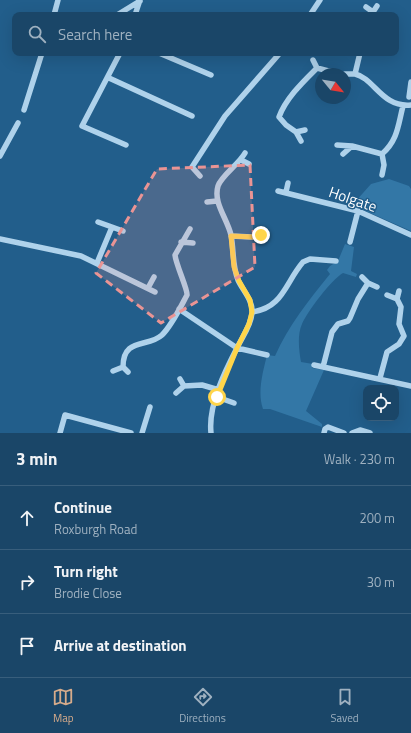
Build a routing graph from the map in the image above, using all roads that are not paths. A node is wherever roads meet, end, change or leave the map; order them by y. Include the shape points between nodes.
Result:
1 (58, 0) edge
2 (320, 0) edge
3 (140, 1) edge
4 (377, 6) dead end
5 (366, 7) dead end
6 (55, 12) edge
7 (122, 12) edge
8 (136, 12) edge
9 (312, 12) edge
10 (370, 12) edge
11 (373, 12) edge
12 (41, 56) edge
13 (119, 56) edge
14 (167, 56) edge
15 (277, 56) edge
16 (359, 56) edge
17 (313, 60) dead end
18 (317, 68) edge
19 (315, 70) edge
20 (351, 74) edge
21 (355, 74) junction
22 (211, 75) dead end
23 (109, 78) junction
24 (411, 82) edge
25 (409, 97) dead end
26 (411, 105) edge
27 (403, 106) junction
28 (24, 110) dead end
29 (192, 116) dead end
30 (18, 123) dead end
31 (305, 130) dead end
32 (296, 132) junction
33 (301, 141) dead end
34 (126, 145) dead end
35 (337, 146) dead end
36 (352, 146) junction
37 (245, 153) dead end
38 (343, 154) dead end
39 (382, 154) junction
40 (0, 156) edge
41 (241, 160) junction
42 (249, 164) dead end
43 (382, 175) dead end
44 (200, 176) dead end
45 (288, 182) dead end
46 (278, 191) dead end
47 (286, 192) junction
48 (217, 201) junction
49 (207, 202) dead end
50 (358, 211) junction
51 (98, 222) dead end
52 (112, 227) junction
53 (190, 229) dead end
54 (123, 231) dead end
55 (261, 235) dead end
56 (411, 235) edge
57 (231, 236) junction
58 (252, 237) junction
59 (0, 239) edge
60 (182, 242) junction
61 (193, 242) dead end
62 (350, 242) dead end
63 (256, 243) dead end
64 (325, 260) junction
65 (336, 261) dead end
66 (97, 263) junction
67 (327, 267) dead end
68 (154, 277) dead end
69 (362, 277) dead end
70 (368, 283) junction
71 (377, 287) dead end
72 (148, 288) junction
73 (399, 291) dead end
74 (155, 292) dead end
75 (388, 295) dead end
76 (397, 299) junction
77 (179, 309) junction
78 (252, 312) junction
79 (237, 348) junction
80 (267, 355) dead end
81 (314, 365) dead end
82 (123, 367) junction
83 (323, 367) junction
84 (113, 371) dead end
85 (128, 372) dead end
86 (380, 378) junction
87 (180, 379) dead end
88 (184, 386) junction
89 (411, 386) edge
90 (219, 390) junction
91 (176, 393) dead end
92 (217, 397) junction
93 (234, 403) dead end
94 (150, 406) dead end
95 (60, 433) edge
96 (131, 433) edge
97 (142, 433) edge
98 (211, 433) edge
99 (324, 433) edge
100 (344, 433) edge
101 (352, 433) edge
102 (370, 433) edge

1 - 6 street
2 - 9 street
3 - 7 street
3 - 8 street
4 - 11 street
5 - 10 street
12 - 28 street
13 - 23 street
14 - 22 street
15 - 44 street via 225,116 200,154 192,167
16 - 21 street
17 - 18 street
19 - 32 street via 293,95 279,117
20 - 21 street
21 - 27 street via 388,100
23 - 29 street
23 - 34 street via 82,126
24 - 25 street
26 - 27 street
27 - 39 street via 392,146
30 - 40 street
31 - 32 street
32 - 33 street
35 - 36 street
36 - 38 street
36 - 39 street
37 - 41 street
39 - 43 street
41 - 42 street
41 - 48 street via 219,184
45 - 47 street
46 - 47 street, Holgate
47 - 50 street, Holgate
48 - 49 street
48 - 57 street
50 - 56 street, Holgate
50 - 62 street
51 - 52 street
52 - 54 street
52 - 66 street
53 - 60 street
55 - 58 street
57 - 58 street
57 - 78 street via 234,267 250,300
58 - 63 street
59 - 66 street via 81,256
60 - 61 street
60 - 77 street via 175,255 187,292
64 - 65 street
64 - 67 street
64 - 78 street via 310,259 303,262 273,305 264,311
66 - 72 street
68 - 72 street
69 - 70 street
70 - 71 street
70 - 83 street via 348,321 338,324 332,332
72 - 74 street
73 - 76 street
75 - 76 street
76 - 86 street via 401,307 400,324 404,336 399,344 387,352
77 - 79 street
77 - 82 street via 167,330 158,338 132,347 125,355
78 - 79 street
79 - 80 street
79 - 90 street
81 - 83 street
82 - 84 street
82 - 85 street
83 - 86 street
86 - 89 street
87 - 88 street
88 - 90 street via 202,385
88 - 91 street
90 - 92 street
92 - 93 street
92 - 98 street via 211,417
94 - 97 street
95 - 96 street via 65,415
99 - 100 street via 328,427
101 - 102 street via 360,430

